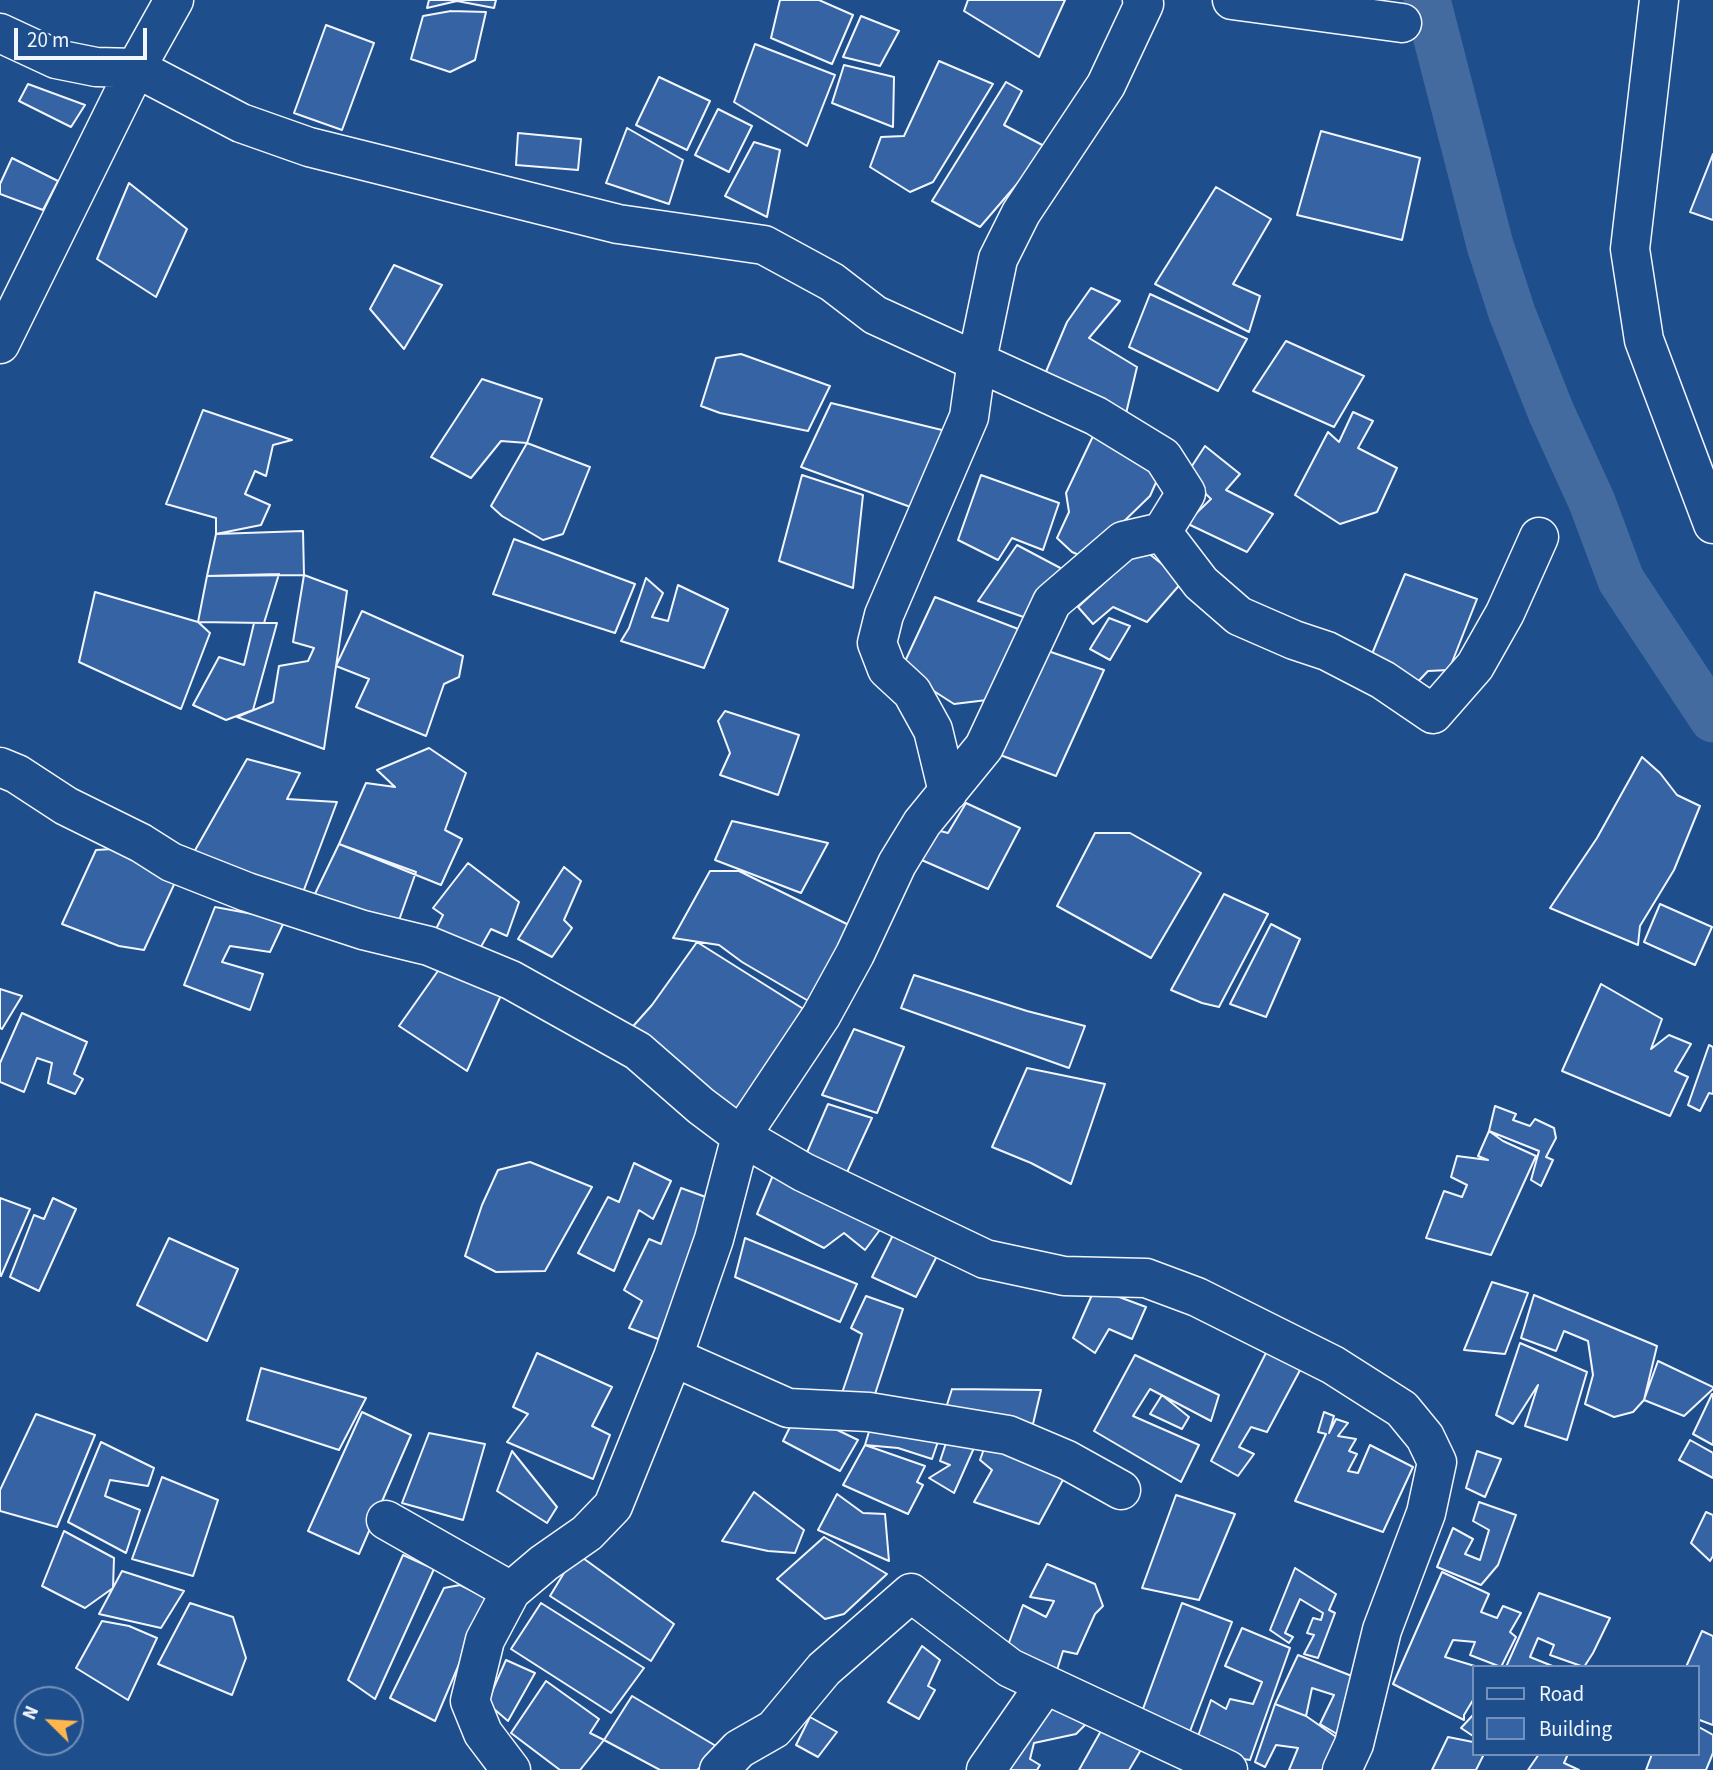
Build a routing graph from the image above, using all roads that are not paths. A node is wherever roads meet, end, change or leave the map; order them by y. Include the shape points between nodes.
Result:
1 (174, 0) edge
2 (1232, 0) edge
3 (1659, 0) edge
4 (1145, 1) edge
5 (1402, 23) dead end
6 (0, 33) edge
7 (136, 68) junction
8 (0, 344) edge
9 (976, 360) junction
10 (1713, 524) edge
11 (1162, 532) junction
12 (1539, 537) dead end
13 (0, 767) edge
14 (948, 792) junction
15 (741, 1136) junction
16 (674, 1357) junction
17 (1121, 1490) dead end
18 (386, 1520) dead end
19 (511, 1591) junction
20 (1045, 1685) junction
21 (511, 1770) edge
22 (719, 1770) edge
23 (986, 1770) edge
24 (1228, 1770) edge
25 (1342, 1770) edge

1 - 7 street
2 - 5 street
3 - 10 street via 1630,249 1644,340
4 - 9 street via 1106,85 1021,213 998,259
6 - 7 street via 56,59
7 - 8 street
7 - 9 street via 241,123 309,147 618,223 764,245 832,282 874,315
9 - 11 street via 1096,416 1163,457 1186,493
9 - 14 street via 969,417 884,615 877,643 887,669 912,692 933,730
11 - 12 street via 1201,583 1239,616 1383,680 1433,714 1475,666
11 - 14 street via 1123,541 1052,602 984,747
13 - 15 street via 171,862 273,901 429,946 511,980 638,1051
14 - 15 street via 897,864 821,1016
15 - 16 street via 714,1239
15 - 25 street via 985,1259 1064,1276 1146,1278 1197,1297 1333,1365 1402,1409 1425,1437 1437,1462 1426,1513 1382,1630 1354,1744
16 - 17 street via 788,1408 869,1412 1008,1435
16 - 19 street via 613,1506
18 - 19 street
19 - 21 street via 485,1640 470,1702 483,1733
20 - 22 street via 1010,1668 911,1592 824,1669 774,1729 739,1749
20 - 23 street
20 - 24 street

